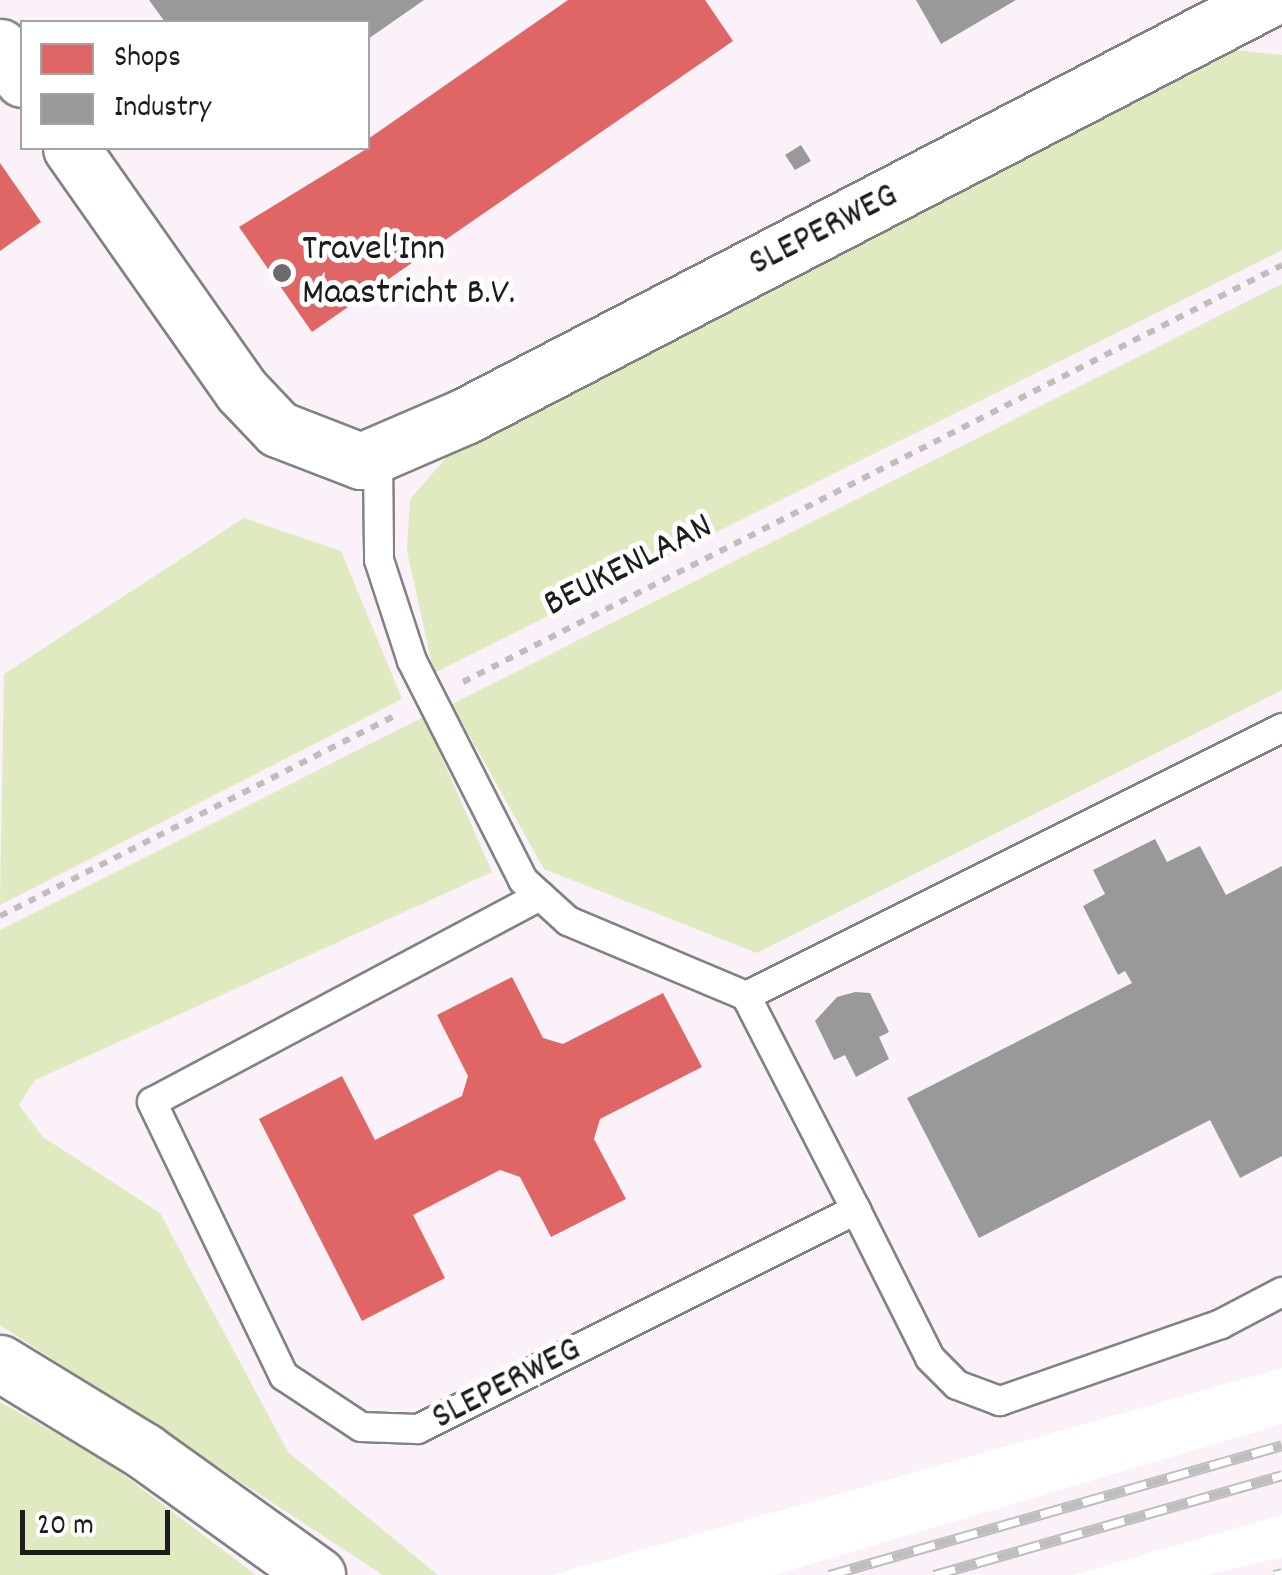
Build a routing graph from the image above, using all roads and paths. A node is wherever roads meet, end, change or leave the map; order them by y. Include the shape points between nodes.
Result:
1 (1267, 0) edge
2 (0, 46) edge
3 (20, 76) edge
4 (72, 150) edge
5 (1282, 265) edge
6 (378, 458) junction
7 (427, 700) junction
8 (1282, 728) edge
9 (532, 888) junction
10 (0, 916) edge
11 (746, 996) junction
12 (856, 1210) junction
13 (1282, 1292) edge
14 (0, 1363) edge
15 (317, 1575) edge

1 - 6 street, SLEPERWEG
2 - 3 street
4 - 6 street via 241,390 278,429 320,451
5 - 7 path, BEUKENLAAN
6 - 7 lane via 380,560
7 - 9 lane
7 - 10 path, BEUKENLAAN
8 - 11 lane
9 - 11 lane via 568,921
9 - 12 lane, SLEPERWEG via 152,1102 284,1376 361,1427 418,1429
11 - 12 lane
12 - 13 lane via 930,1358 957,1385 1000,1401 1220,1324
14 - 15 street via 144,1451

